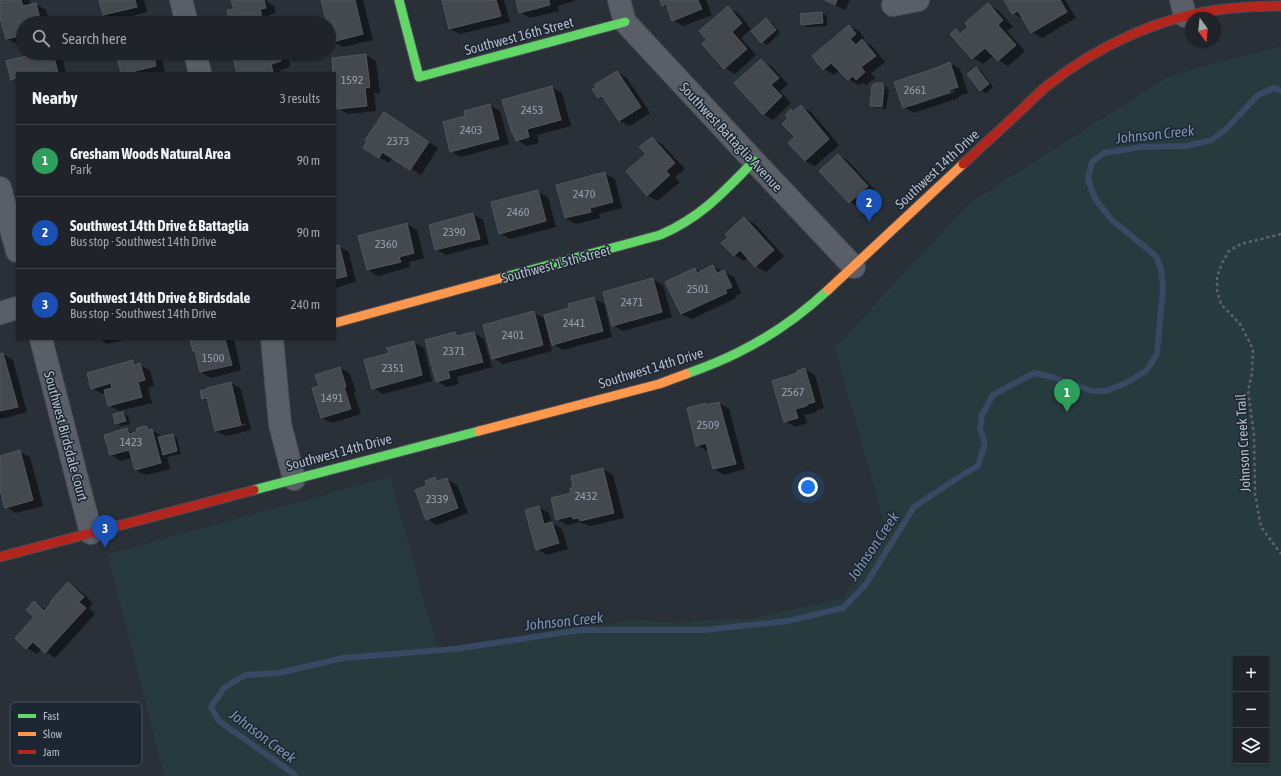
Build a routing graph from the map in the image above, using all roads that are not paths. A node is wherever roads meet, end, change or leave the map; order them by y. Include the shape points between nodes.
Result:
1 (181, 0) edge
2 (399, 0) edge
3 (619, 0) edge
4 (918, 0) edge
5 (893, 5) dead end
6 (1281, 6) edge
7 (1183, 8) edge
8 (185, 16) edge
9 (625, 22) junction
10 (197, 60) edge
11 (200, 72) edge
12 (754, 161) junction
13 (0, 188) edge
14 (16, 247) edge
15 (854, 267) junction
16 (16, 308) edge
17 (0, 313) edge
18 (336, 323) edge
19 (40, 340) edge
20 (273, 340) edge
21 (294, 478) junction
22 (91, 532) junction
23 (0, 557) edge

1 - 8 street
2 - 9 street, Southwest 16th Street via 419,77
3 - 9 street, Southwest Battaglia Avenue
4 - 5 street
6 - 7 street, Southwest 14th Drive
7 - 15 street, Southwest 14th Drive via 1151,27 1097,52 1053,82
9 - 12 street, Southwest Battaglia Avenue
10 - 11 street
12 - 15 street, Southwest Battaglia Avenue
12 - 18 street, Southwest 15th Street via 714,201 680,226 660,234
13 - 14 street
15 - 21 street, Southwest 14th Drive via 807,310 763,339 716,363 659,384
16 - 17 street
19 - 22 street, Southwest Birdsdale Court
20 - 21 street via 280,424
21 - 22 street, Southwest 14th Drive
22 - 23 street, Southwest 14th Drive

